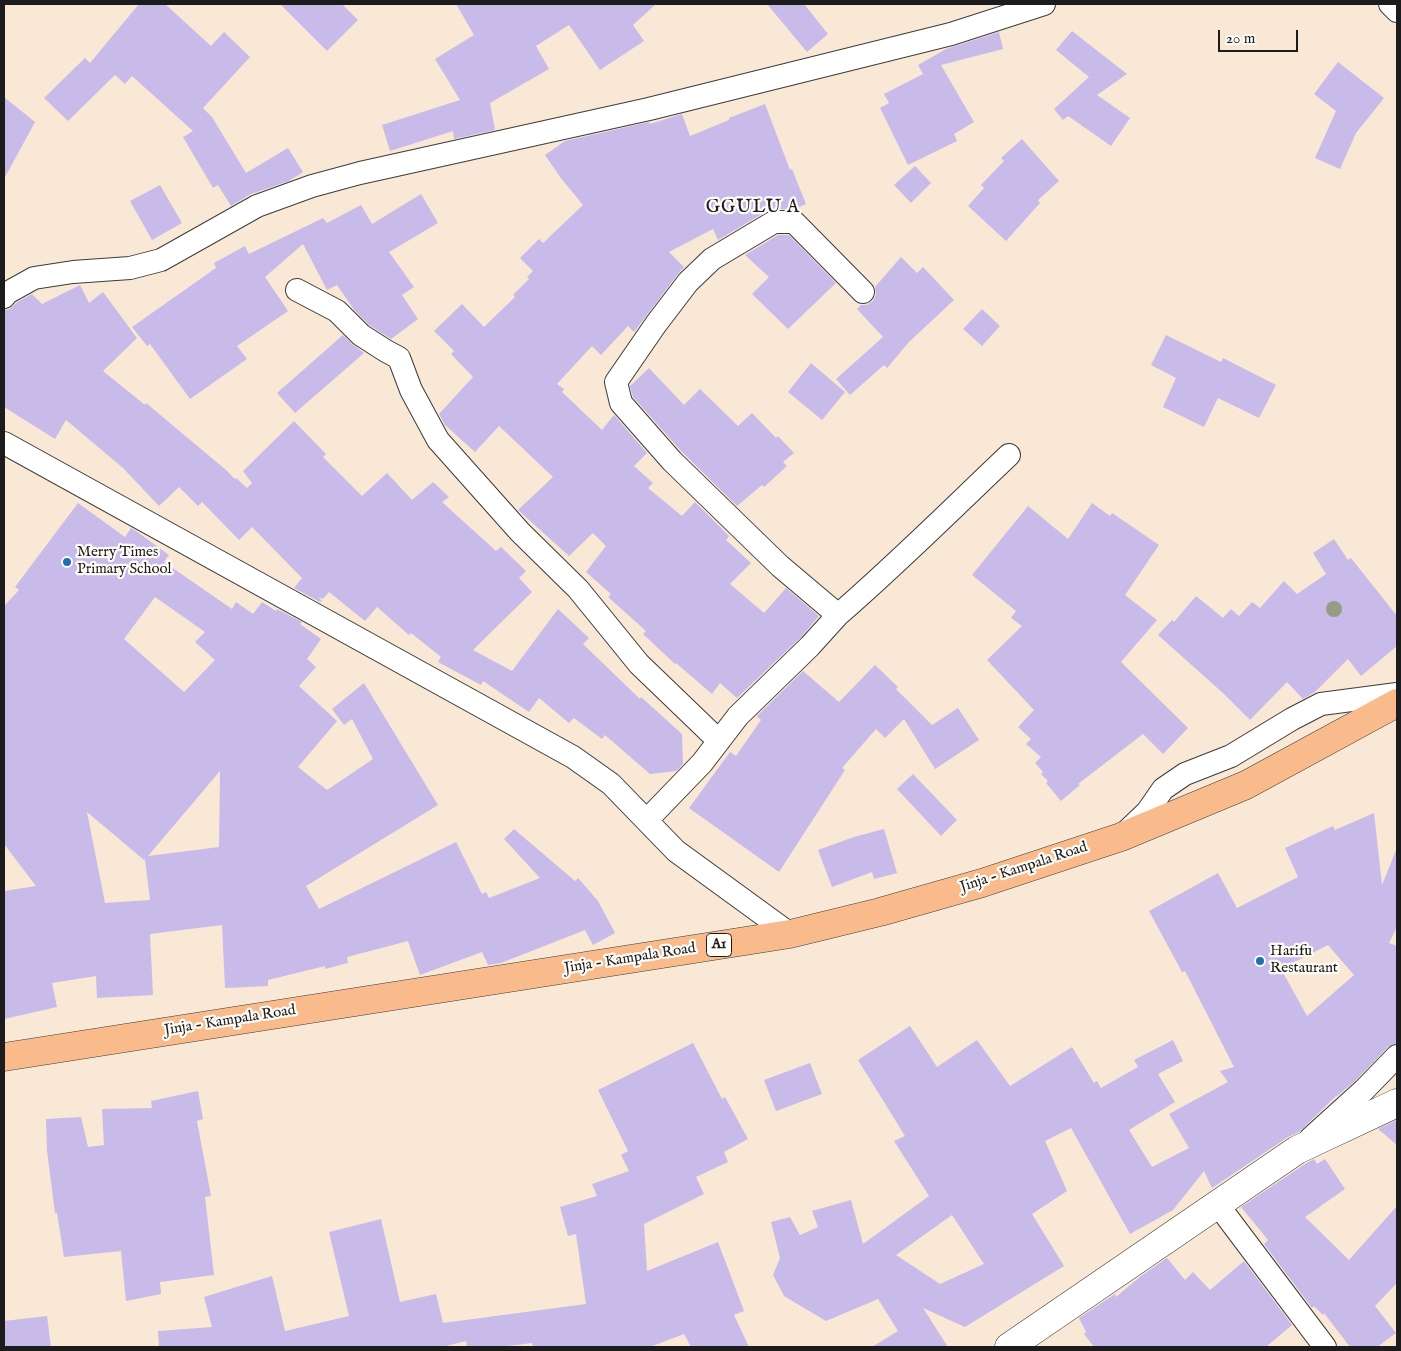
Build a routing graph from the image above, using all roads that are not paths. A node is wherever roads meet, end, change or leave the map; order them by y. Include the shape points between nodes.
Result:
1 (1044, 4) edge
2 (1390, 4) edge
3 (1397, 11) edge
4 (297, 290) dead end
5 (864, 292) dead end
6 (4, 297) edge
7 (4, 442) edge
8 (1009, 455) dead end
9 (838, 615) junction
10 (1397, 694) edge
11 (1397, 703) edge
12 (718, 741) junction
13 (647, 820) junction
14 (1121, 837) junction
15 (790, 934) junction
16 (1397, 1056) edge
17 (4, 1057) edge
18 (1397, 1103) edge
19 (1297, 1150) junction
20 (1218, 1205) junction
21 (1009, 1347) edge
22 (1325, 1347) edge

1 - 6 street via 942,36 650,109 320,184 257,206 160,260 130,268 34,278
2 - 3 street
4 - 12 street via 337,311 361,335 399,358 411,390 438,440 520,532 578,589 639,664
5 - 9 street via 794,222 774,222 712,259 688,282 616,382 620,403 672,461 780,566
7 - 13 street via 573,757 612,784
8 - 9 street via 887,573
9 - 12 street via 738,716
10 - 14 street via 1321,704 1231,756 1185,774 1163,788 1147,812
11 - 14 highway, Jinja - Kampala Road / A1 via 1246,785
12 - 13 street via 702,763
13 - 15 street via 676,851
14 - 15 highway, Jinja - Kampala Road / A1 via 982,883
15 - 17 highway, Jinja - Kampala Road / A1
16 - 19 street
18 - 19 street
19 - 20 street
20 - 21 street
20 - 22 street

